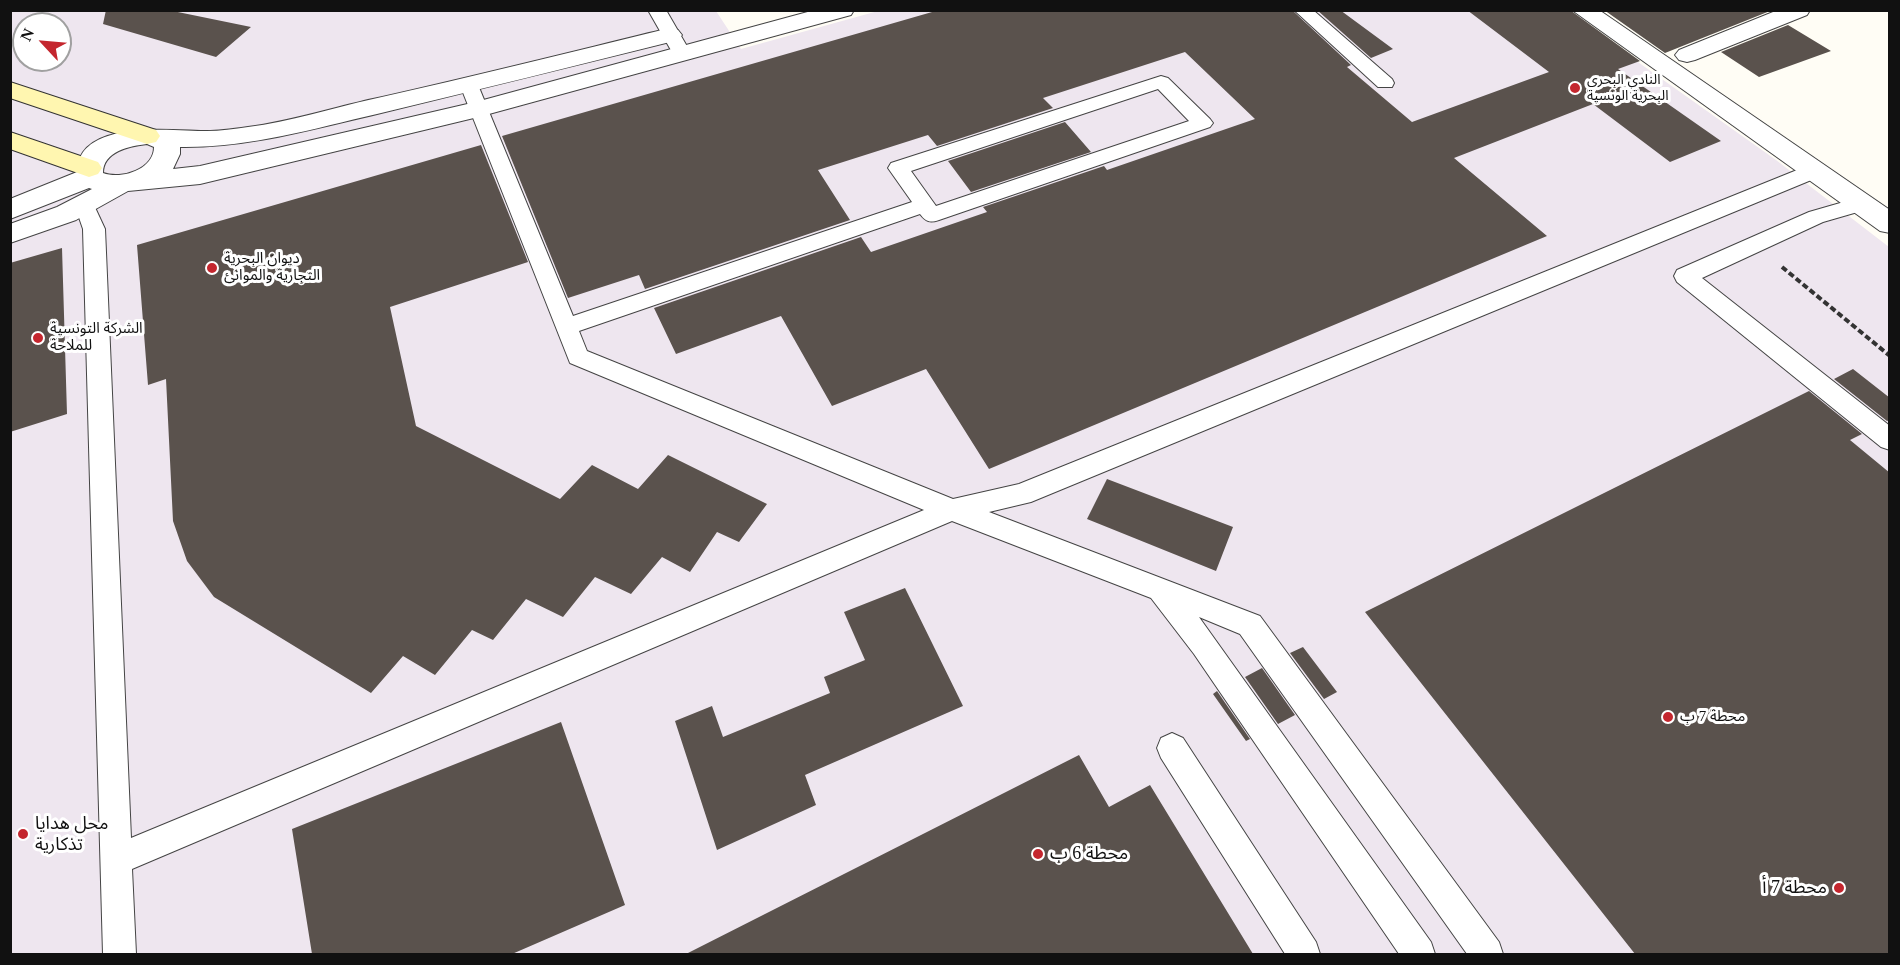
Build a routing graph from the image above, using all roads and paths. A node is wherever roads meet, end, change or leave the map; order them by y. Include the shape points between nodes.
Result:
1 (657, 10) edge
2 (768, 10) edge
3 (843, 10) edge
4 (1302, 10) edge
5 (1583, 10) edge
6 (1623, 10) edge
7 (1799, 10) edge
8 (676, 45) junction
9 (1687, 55) junction
10 (1385, 83) dead end
11 (469, 85) junction
12 (10, 89) edge
13 (478, 109) junction
14 (154, 137) junction
15 (10, 140) edge
16 (1814, 171) junction
17 (90, 172) junction
18 (123, 183) junction
19 (1890, 196) edge
20 (1861, 204) junction
21 (85, 206) junction
22 (925, 206) junction
23 (10, 210) edge
24 (1890, 224) edge
25 (10, 234) edge
26 (1780, 264) dead end
27 (566, 327) junction
28 (1890, 356) edge
29 (1890, 440) edge
30 (952, 510) junction
31 (1161, 588) junction
32 (1172, 748) dead end
33 (116, 861) junction
34 (119, 954) edge
35 (1304, 954) edge
36 (1419, 954) edge
37 (1487, 954) edge

1 - 8 lane
2 - 8 street
3 - 8 street
4 - 10 lane
5 - 16 street
6 - 9 street
7 - 9 street
8 - 11 street
8 - 13 street
9 - 19 street
11 - 13 lane
11 - 14 street via 250,135 210,139
12 - 14 street
13 - 18 street via 200,175
13 - 27 lane
14 - 17 street via 117,142 93,159
14 - 18 street via 167,144 165,161 150,174
15 - 17 street
16 - 20 street
16 - 30 lane via 1022,494
17 - 18 street via 102,183
17 - 23 street
18 - 21 street
20 - 24 street
20 - 29 lane via 1816,217 1685,276
21 - 25 street
21 - 33 lane via 94,229
22 - 22 lane via 898,168 1161,82 1203,123 932,215
22 - 27 lane
26 - 28 path
27 - 30 lane via 578,357
30 - 31 lane
30 - 33 lane
31 - 36 lane
31 - 37 lane via 1250,625
32 - 35 lane
33 - 34 lane

